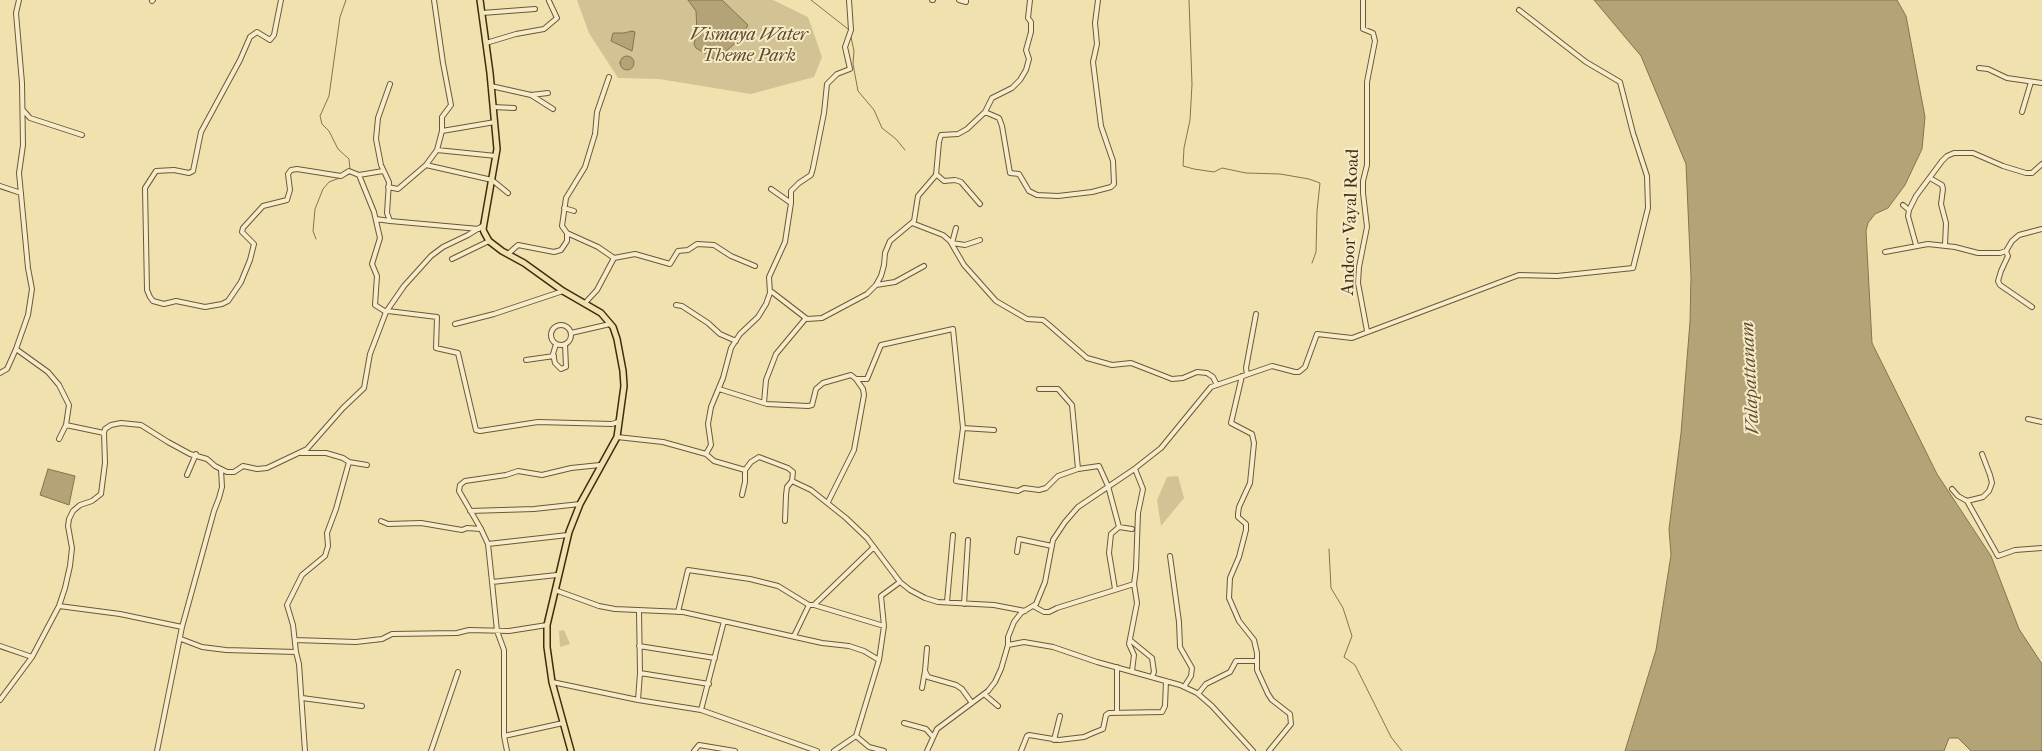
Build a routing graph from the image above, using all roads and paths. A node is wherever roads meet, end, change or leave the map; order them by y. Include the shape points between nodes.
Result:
1 (19, 0) edge
2 (281, 0) edge
3 (434, 0) edge
4 (480, 0) edge
5 (549, 0) edge
6 (849, 0) edge
7 (959, 0) edge
8 (966, 0) edge
9 (1030, 0) edge
10 (1098, 0) edge
11 (1363, 0) edge
12 (535, 9) dead end
13 (1519, 10) dead end
14 (482, 13) junction
15 (486, 43) junction
16 (1979, 68) dead end
17 (609, 77) dead end
18 (2031, 82) junction
19 (2042, 83) edge
20 (390, 84) dead end
21 (491, 86) junction
22 (548, 93) dead end
23 (531, 95) junction
24 (493, 107) junction
25 (514, 108) dead end
26 (553, 109) dead end
27 (23, 110) junction
28 (985, 112) junction
29 (2022, 112) dead end
30 (494, 122) junction
31 (442, 131) junction
32 (82, 135) dead end
33 (437, 150) junction
34 (496, 156) junction
35 (2042, 164) edge
36 (426, 165) junction
37 (383, 171) junction
38 (936, 174) junction
39 (359, 175) junction
40 (1930, 178) junction
41 (492, 180) junction
42 (0, 186) edge
43 (388, 187) junction
44 (771, 188) dead end
45 (21, 193) junction
46 (508, 194) dead end
47 (791, 203) junction
48 (980, 204) dead end
49 (1903, 205) dead end
50 (564, 208) junction
51 (1909, 210) junction
52 (574, 211) dead end
53 (376, 219) junction
54 (390, 221) junction
55 (912, 223) junction
56 (484, 225) junction
57 (956, 228) dead end
58 (479, 229) junction
59 (2042, 229) edge
60 (567, 232) junction
61 (980, 240) dead end
62 (490, 241) junction
63 (952, 243) junction
64 (1916, 245) junction
65 (1944, 245) junction
66 (2006, 251) junction
67 (1885, 252) dead end
68 (508, 254) junction
69 (614, 258) junction
70 (452, 259) dead end
71 (755, 266) dead end
72 (924, 266) dead end
73 (876, 285) junction
74 (563, 291) junction
75 (770, 294) junction
76 (585, 303) junction
77 (676, 305) dead end
78 (2032, 307) dead end
79 (387, 311) junction
80 (1256, 314) dead end
81 (806, 318) junction
82 (455, 324) dead end
83 (610, 324) junction
84 (1367, 331) junction
85 (572, 333) junction
86 (736, 341) junction
87 (556, 344) junction
88 (565, 344) junction
89 (16, 349) junction
90 (554, 356) junction
91 (526, 360) dead end
92 (0, 373) edge
93 (1245, 375) junction
94 (856, 379) junction
95 (1217, 385) junction
96 (719, 389) junction
97 (1039, 389) dead end
98 (764, 403) junction
99 (2028, 419) dead end
100 (618, 422) junction
101 (2042, 422) edge
102 (66, 425) junction
103 (963, 428) junction
104 (994, 430) dead end
105 (104, 433) junction
106 (617, 437) junction
107 (59, 439) dead end
108 (300, 453) junction
109 (196, 454) junction
110 (706, 454) junction
111 (1982, 454) dead end
112 (349, 462) junction
113 (367, 465) dead end
114 (600, 465) junction
115 (1078, 469) junction
116 (1135, 469) junction
117 (222, 470) junction
118 (745, 470) junction
119 (187, 475) dead end
120 (792, 481) junction
121 (1108, 486) junction
122 (1952, 488) dead end
123 (742, 494) dead end
124 (1967, 501) junction
125 (828, 502) junction
126 (580, 504) junction
127 (470, 511) junction
128 (380, 521) dead end
129 (785, 521) dead end
130 (1119, 527) junction
131 (481, 529) junction
132 (1132, 529) dead end
133 (568, 535) junction
134 (953, 535) dead end
135 (968, 540) dead end
136 (488, 544) junction
137 (1052, 546) junction
138 (874, 547) junction
139 (2042, 548) edge
140 (1017, 552) dead end
141 (1170, 556) dead end
142 (557, 575) junction
143 (492, 582) junction
144 (900, 582) junction
145 (1134, 584) junction
146 (1115, 589) junction
147 (555, 590) junction
148 (947, 602) junction
149 (964, 604) junction
150 (809, 605) junction
151 (814, 605) junction
152 (59, 606) junction
153 (1035, 607) junction
154 (639, 611) junction
155 (1025, 611) junction
156 (678, 612) junction
157 (724, 621) junction
158 (547, 625) junction
159 (884, 626) junction
160 (182, 627) junction
161 (497, 631) junction
162 (794, 636) junction
163 (181, 639) junction
164 (295, 640) junction
165 (1130, 640) junction
166 (1008, 645) junction
167 (0, 646) edge
168 (639, 646) junction
169 (927, 648) dead end
170 (296, 652) junction
171 (32, 657) junction
172 (715, 658) junction
173 (879, 660) junction
174 (1257, 661) junction
175 (1117, 667) junction
176 (925, 671) junction
177 (1132, 671) junction
178 (458, 672) dead end
179 (640, 673) junction
180 (1152, 677) junction
181 (1166, 681) junction
182 (552, 682) junction
183 (708, 684) junction
184 (1184, 687) junction
185 (922, 688) dead end
186 (984, 694) junction
187 (1198, 694) junction
188 (302, 698) junction
189 (0, 700) edge
190 (638, 700) junction
191 (972, 703) junction
192 (362, 706) dead end
193 (998, 706) dead end
194 (701, 710) junction
195 (1117, 712) junction
196 (1060, 716) dead end
197 (563, 723) junction
198 (904, 723) dead end
199 (504, 736) junction
200 (856, 736) junction
201 (933, 737) junction
202 (1054, 740) junction
203 (157, 751) edge
204 (305, 751) edge
205 (431, 751) edge
206 (507, 751) edge
207 (571, 751) edge
208 (694, 751) edge
209 (735, 751) edge
210 (817, 751) edge
211 (834, 751) edge
212 (884, 751) edge
213 (927, 751) edge
214 (1020, 751) edge
215 (1254, 751) edge
216 (1269, 751) edge

1 - 27 street via 16,13
2 - 39 street via 274,35 270,40 257,32 250,37 202,132 193,171 156,171 145,188 147,290 150,297 164,304 176,301 204,307 222,304 241,282 250,260 254,244 242,232 243,228 263,206 287,200 291,170
3 - 31 street via 451,105 442,117
4 - 14 main road
5 - 15 street via 557,18 544,29
6 - 47 street via 851,30 845,47 850,69 827,84 811,175 794,187
7 - 8 street
9 - 28 street via 1028,18 1031,32 1026,50 1029,60 1026,70 1012,88 992,98
10 - 28 street via 1097,44 1093,62 1101,126 1113,161 1114,184 1111,187 1058,196 1029,191 1018,174 1010,173 999,118
11 - 84 street, Andoor Vayal Road via 1362,29 1373,33 1375,40 1367,82 1367,165 1363,193 1367,227 1358,283
12 - 14 street
13 - 84 street via 1586,62 1620,82 1647,176 1648,208 1633,268 1556,276 1519,275
14 - 15 main road
15 - 21 main road
16 - 18 street
17 - 50 street via 597,112 595,134 585,167 566,198
18 - 19 street
18 - 29 street
20 - 37 street via 376,128
21 - 23 street
21 - 24 main road
22 - 23 street
23 - 26 street
24 - 25 street
24 - 30 main road
27 - 32 street via 30,118
27 - 45 street
28 - 38 street via 958,134 941,135
30 - 31 street
30 - 34 main road
31 - 33 street
33 - 34 street
33 - 36 street
34 - 41 main road
35 - 40 street via 2032,173 2026,173 1973,152 1963,152 1948,156
36 - 41 street
36 - 43 street via 398,189
37 - 39 street
37 - 43 street
38 - 48 street via 944,181 961,182
38 - 55 street via 918,196
39 - 53 street
40 - 51 street
40 - 65 street via 1942,186 1941,204 1946,223
41 - 46 street
41 - 56 main road
42 - 45 street
43 - 54 street via 386,213
44 - 47 street
45 - 89 street via 32,289 28,316
47 - 75 street via 785,242 770,277
49 - 51 street
50 - 52 street
50 - 60 street via 562,226
51 - 64 street
53 - 54 street
53 - 79 street via 380,238 372,264 376,276 375,305
54 - 58 street
55 - 63 street via 943,235
55 - 73 street via 890,240
56 - 58 street
56 - 62 main road
57 - 63 street
58 - 79 street via 431,256
59 - 66 street via 2019,235
60 - 68 street via 562,250 554,252 518,245
60 - 69 street
61 - 63 street
62 - 68 main road
62 - 70 street
63 - 95 street via 964,264 996,301 1027,319 1042,320 1087,358 1112,365 1131,363 1172,379 1197,372 1207,373
64 - 65 street
64 - 67 street
65 - 66 street via 1978,253
66 - 78 street via 2008,256 1998,282
68 - 74 main road
69 - 71 street via 635,254 670,264 678,251 688,250 697,244 714,245
69 - 76 street via 597,290
72 - 73 street via 895,282
73 - 81 street via 867,294 822,318
74 - 76 main road
74 - 82 street
75 - 81 street via 772,292
75 - 86 street via 758,317
76 - 83 main road via 601,313
77 - 86 street
79 - 100 street via 437,317 436,348 458,353 476,430 538,422
79 - 108 street via 370,354 364,388
80 - 93 street
81 - 98 street via 776,354 766,380
83 - 85 street
83 - 100 main road via 617,339 623,371
84 - 93 street via 1352,338 1317,334 1305,367 1299,372 1272,366
85 - 87 street via 567,327 557,326 551,334
85 - 88 street
86 - 96 street
87 - 88 street
87 - 90 street
88 - 90 street via 566,363 563,369 557,368
89 - 92 street via 7,369
89 - 102 street via 48,372 59,385 69,405
90 - 91 street
93 - 95 street
93 - 174 street via 1231,423 1252,434 1254,443 1250,483 1238,514 1246,524 1246,530 1228,591 1230,605 1239,622 1254,640
94 - 98 street via 851,375 823,383 816,389 812,405
94 - 103 street via 867,379 881,345 953,329
94 - 125 street via 864,395 854,450
95 - 116 street via 1206,391 1161,448
96 - 98 street
96 - 110 street via 711,407 708,424 711,444
97 - 115 street via 1058,389 1072,405
99 - 101 street
100 - 106 main road
102 - 105 street
102 - 107 street
103 - 104 street
103 - 115 street via 956,481 1018,492 1024,488 1039,490 1046,488 1058,476
105 - 109 street via 111,425 141,425
105 - 152 street via 101,494 80,505 69,519 71,557
106 - 110 street via 663,442
106 - 114 main road
108 - 112 street via 326,453
108 - 117 street via 267,468 243,466 234,472
109 - 117 street
109 - 119 street
110 - 118 street via 714,461
111 - 124 street via 1992,482 1990,491 1983,497
112 - 113 street
112 - 164 street via 327,533 325,556 302,575 287,605
114 - 126 main road
114 - 127 street via 542,475 518,471 506,476 465,481 459,491
115 - 121 street via 1099,466
116 - 121 street
116 - 145 street via 1143,489 1138,513
117 - 160 street via 219,498
118 - 120 street via 759,457 788,468 793,472
118 - 123 street
120 - 125 street
120 - 129 street via 787,487
121 - 130 street
121 - 137 street via 1078,506 1058,531
122 - 124 street
124 - 139 street via 1998,556 2015,550
125 - 138 street
126 - 127 street
126 - 133 main road
127 - 131 street
128 - 131 street
130 - 132 street
130 - 146 street via 1111,534 1109,553
131 - 136 street
133 - 136 street
133 - 142 main road
134 - 148 street
135 - 149 street
136 - 143 street
137 - 140 street via 1019,539
137 - 153 street via 1045,582
138 - 144 street
138 - 151 street
141 - 184 street via 1180,646 1192,668
142 - 143 street
142 - 147 main road
143 - 161 street
144 - 148 street via 925,598
144 - 159 street via 881,596
145 - 146 street
145 - 165 street via 1136,603
146 - 153 street via 1048,612
147 - 154 street via 598,606
147 - 158 main road
148 - 149 street
149 - 155 street
150 - 151 street
150 - 156 street via 778,586 688,570
150 - 162 street
151 - 159 street
152 - 160 street
152 - 171 street
153 - 155 street
154 - 156 street
154 - 168 street
155 - 166 street via 1014,622
156 - 157 street
157 - 162 street
157 - 172 street
158 - 161 street
158 - 182 main road
159 - 173 street
160 - 163 street
161 - 164 street via 414,632 356,642
161 - 199 street via 504,650
162 - 173 street via 822,644 849,646
163 - 170 street via 202,647 226,650
163 - 203 street via 176,650
164 - 170 street
165 - 177 street via 1135,658
165 - 180 street via 1152,658
166 - 175 street via 1024,642 1053,647
166 - 186 street via 1001,669
167 - 171 street
168 - 172 street
168 - 179 street
169 - 176 street
170 - 188 street
171 - 189 street
172 - 183 street
173 - 200 street
174 - 187 street via 1236,661 1230,672 1206,684
174 - 216 street via 1257,670 1268,694 1290,714 1291,720 1288,729
175 - 177 street
175 - 195 street
176 - 185 street
176 - 191 street via 928,677 962,689
177 - 180 street
178 - 205 street
179 - 183 street
179 - 190 street
180 - 181 street
181 - 184 street
181 - 195 street via 1162,712
182 - 190 street
182 - 197 main road
183 - 194 street
184 - 187 street
186 - 191 street
186 - 193 street
187 - 215 street
188 - 192 street
188 - 204 street
190 - 194 street
191 - 201 street via 937,729
194 - 210 street
195 - 202 street via 1106,713 1104,726 1099,731 1084,737
196 - 202 street
197 - 199 street
197 - 207 main road
198 - 201 street via 926,729
199 - 206 street
200 - 211 street
200 - 212 street via 869,747
201 - 213 street
202 - 214 street via 1029,735
208 - 209 street via 699,745

